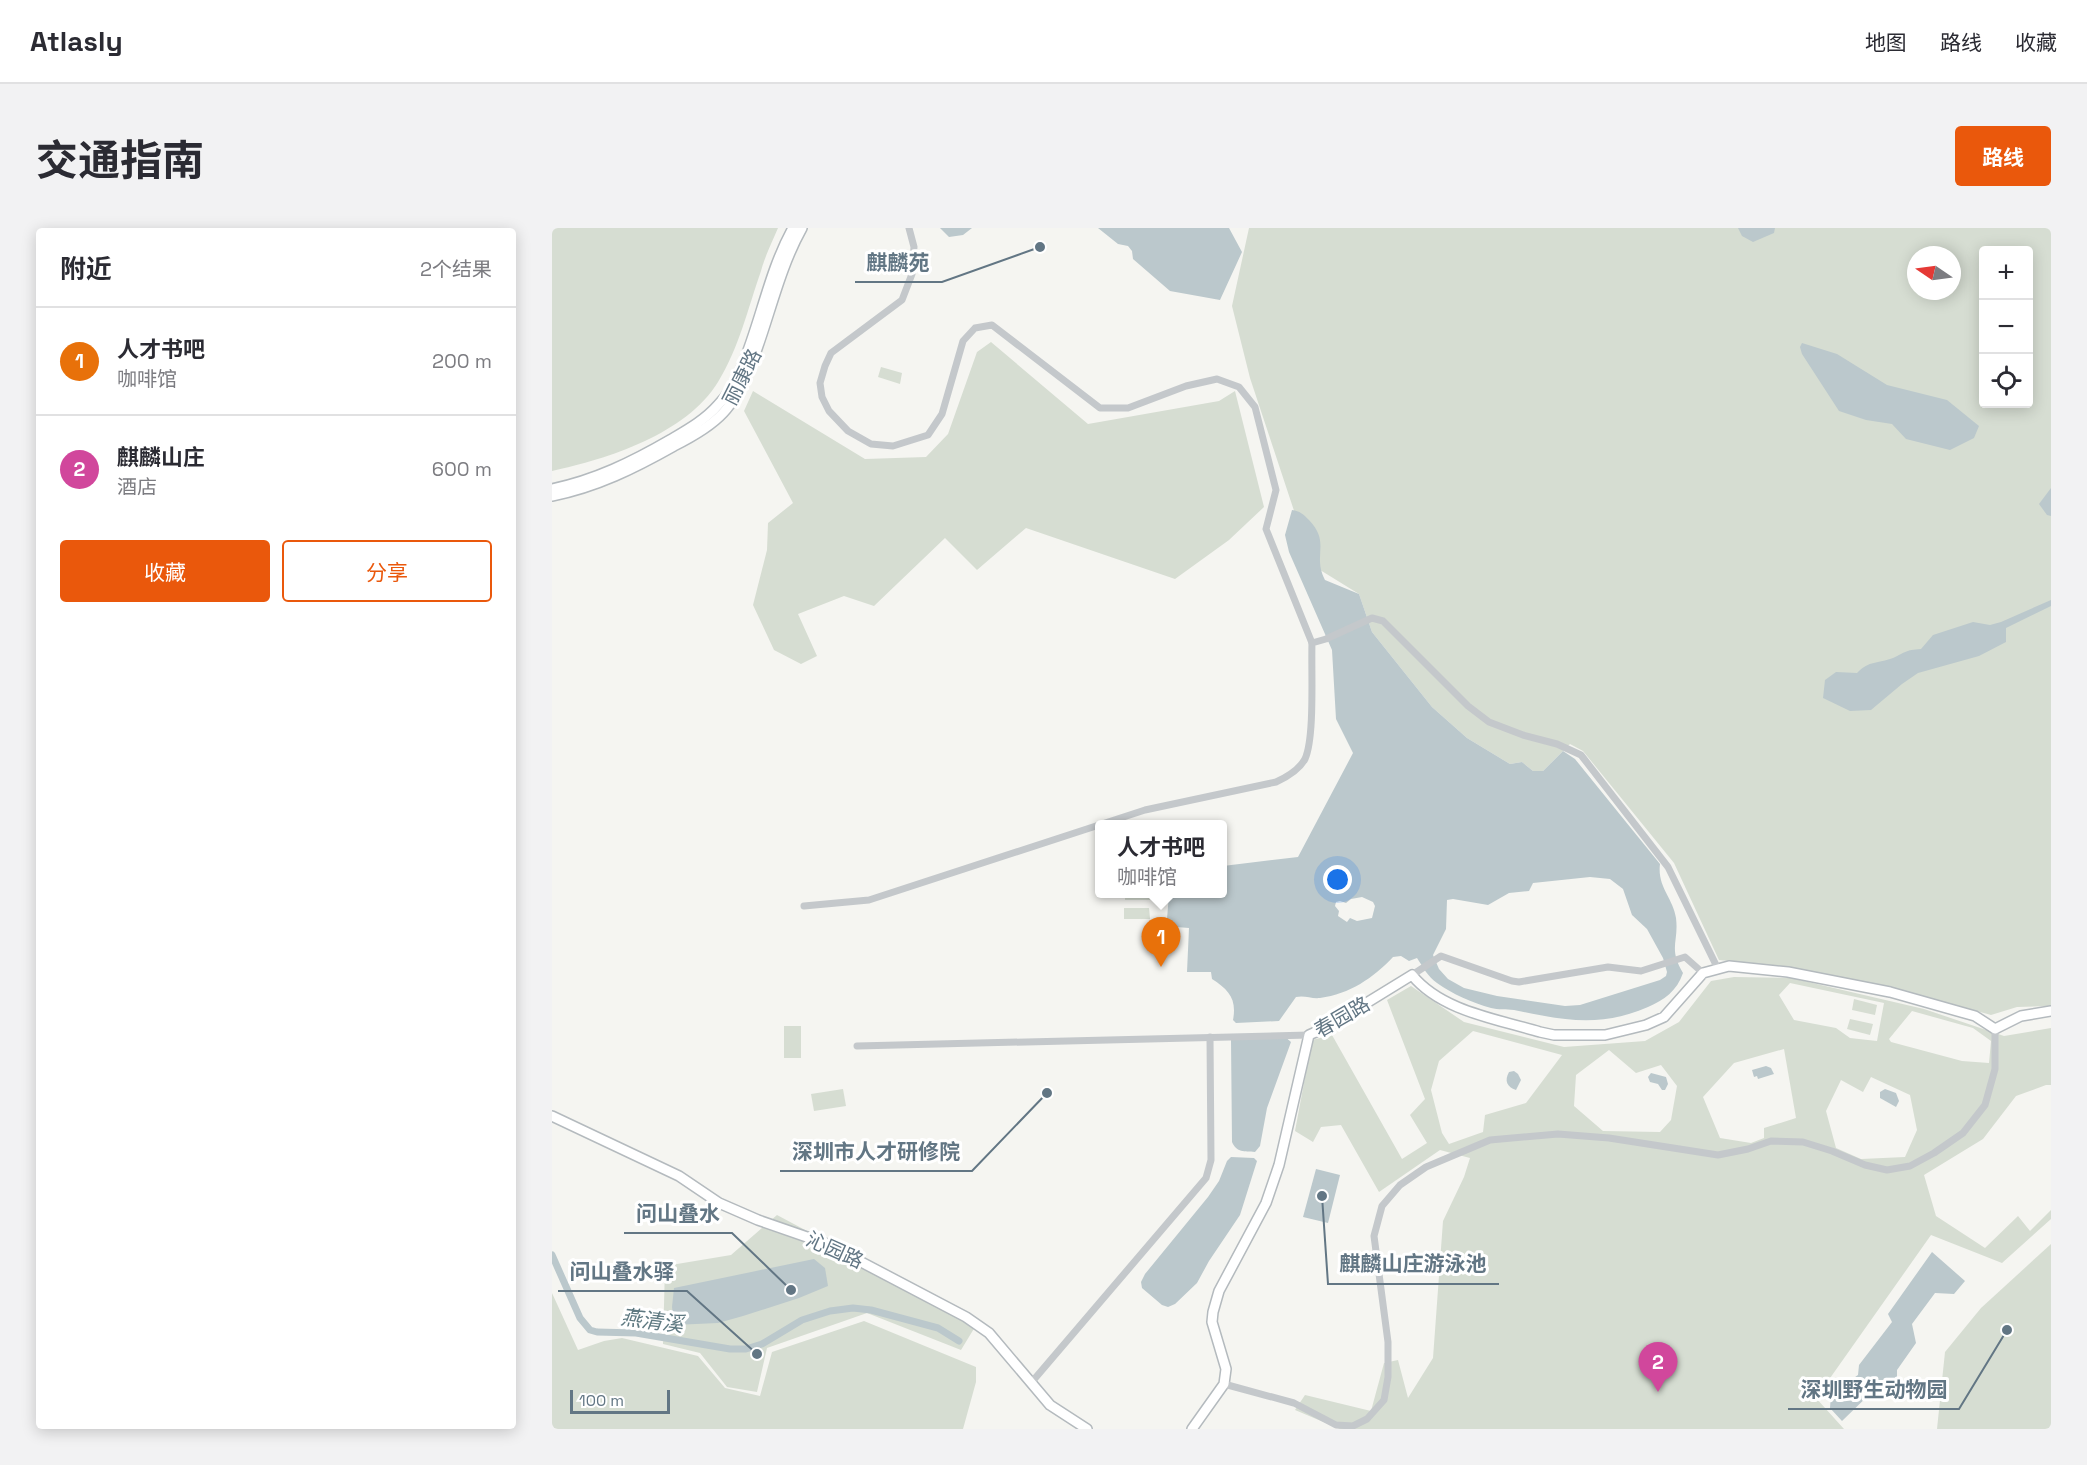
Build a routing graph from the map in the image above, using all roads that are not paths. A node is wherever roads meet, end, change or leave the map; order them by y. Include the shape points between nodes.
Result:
1 (793, 228) edge
2 (802, 228) edge
3 (909, 228) edge
4 (552, 489) edge
5 (552, 496) edge
6 (1312, 643) junction
7 (1113, 820) edge
8 (1095, 826) edge
9 (804, 906) dead end
10 (1718, 969) junction
11 (1704, 974) junction
12 (1412, 975) junction
13 (2051, 1011) edge
14 (1995, 1029) junction
15 (1309, 1035) junction
16 (1210, 1037) junction
17 (857, 1046) dead end
18 (552, 1116) edge
19 (1031, 1383) junction
20 (1224, 1384) junction
21 (1087, 1429) edge
22 (1192, 1429) edge

1 - 4 street, 丽康路 via 741,367 718,406 690,428 632,461 603,475
2 - 5 street, 丽康路 via 787,259 750,365 723,413 694,435 633,469 589,487
3 - 6 street via 914,247 912,274 902,300 831,353 825,366 820,383 822,396 829,411 848,431 871,444 893,446 928,435 942,414 963,341 975,328 992,325 1100,408 1128,408 1186,386 1216,380 1239,387 1255,407 1276,490 1266,529
6 - 7 street via 1311,729 1304,760 1291,775 1276,782
6 - 10 street via 1372,618 1383,621 1468,706 1490,722 1581,755 1668,867
8 - 9 street via 869,900
10 - 11 street
10 - 14 street via 1729,966 1788,972 1890,992 1975,1016
11 - 12 street via 1685,957 1641,971 1608,967 1512,981 1441,956
11 - 12 street via 1664,1017 1605,1035 1554,1035 1447,1004
12 - 15 street, 春园路
13 - 14 street via 2021,1016
14 - 20 street via 1995,1069 1985,1105 1963,1133 1910,1166 1887,1170 1803,1142 1771,1141 1718,1155 1558,1134 1490,1140 1426,1167 1400,1185 1382,1206 1374,1236 1388,1342 1388,1377 1384,1400 1367,1419 1353,1426 1336,1425 1294,1403
15 - 16 street
15 - 20 street, 春园路 via 1279,1166 1266,1203 1219,1290 1213,1312 1212,1322 1226,1369
16 - 17 street
16 - 19 street via 1211,1160 1206,1178
18 - 19 street, 沁园路 via 679,1176 719,1203 827,1244 966,1317 990,1333
19 - 21 street, 沁园路 via 1050,1405
20 - 22 street

